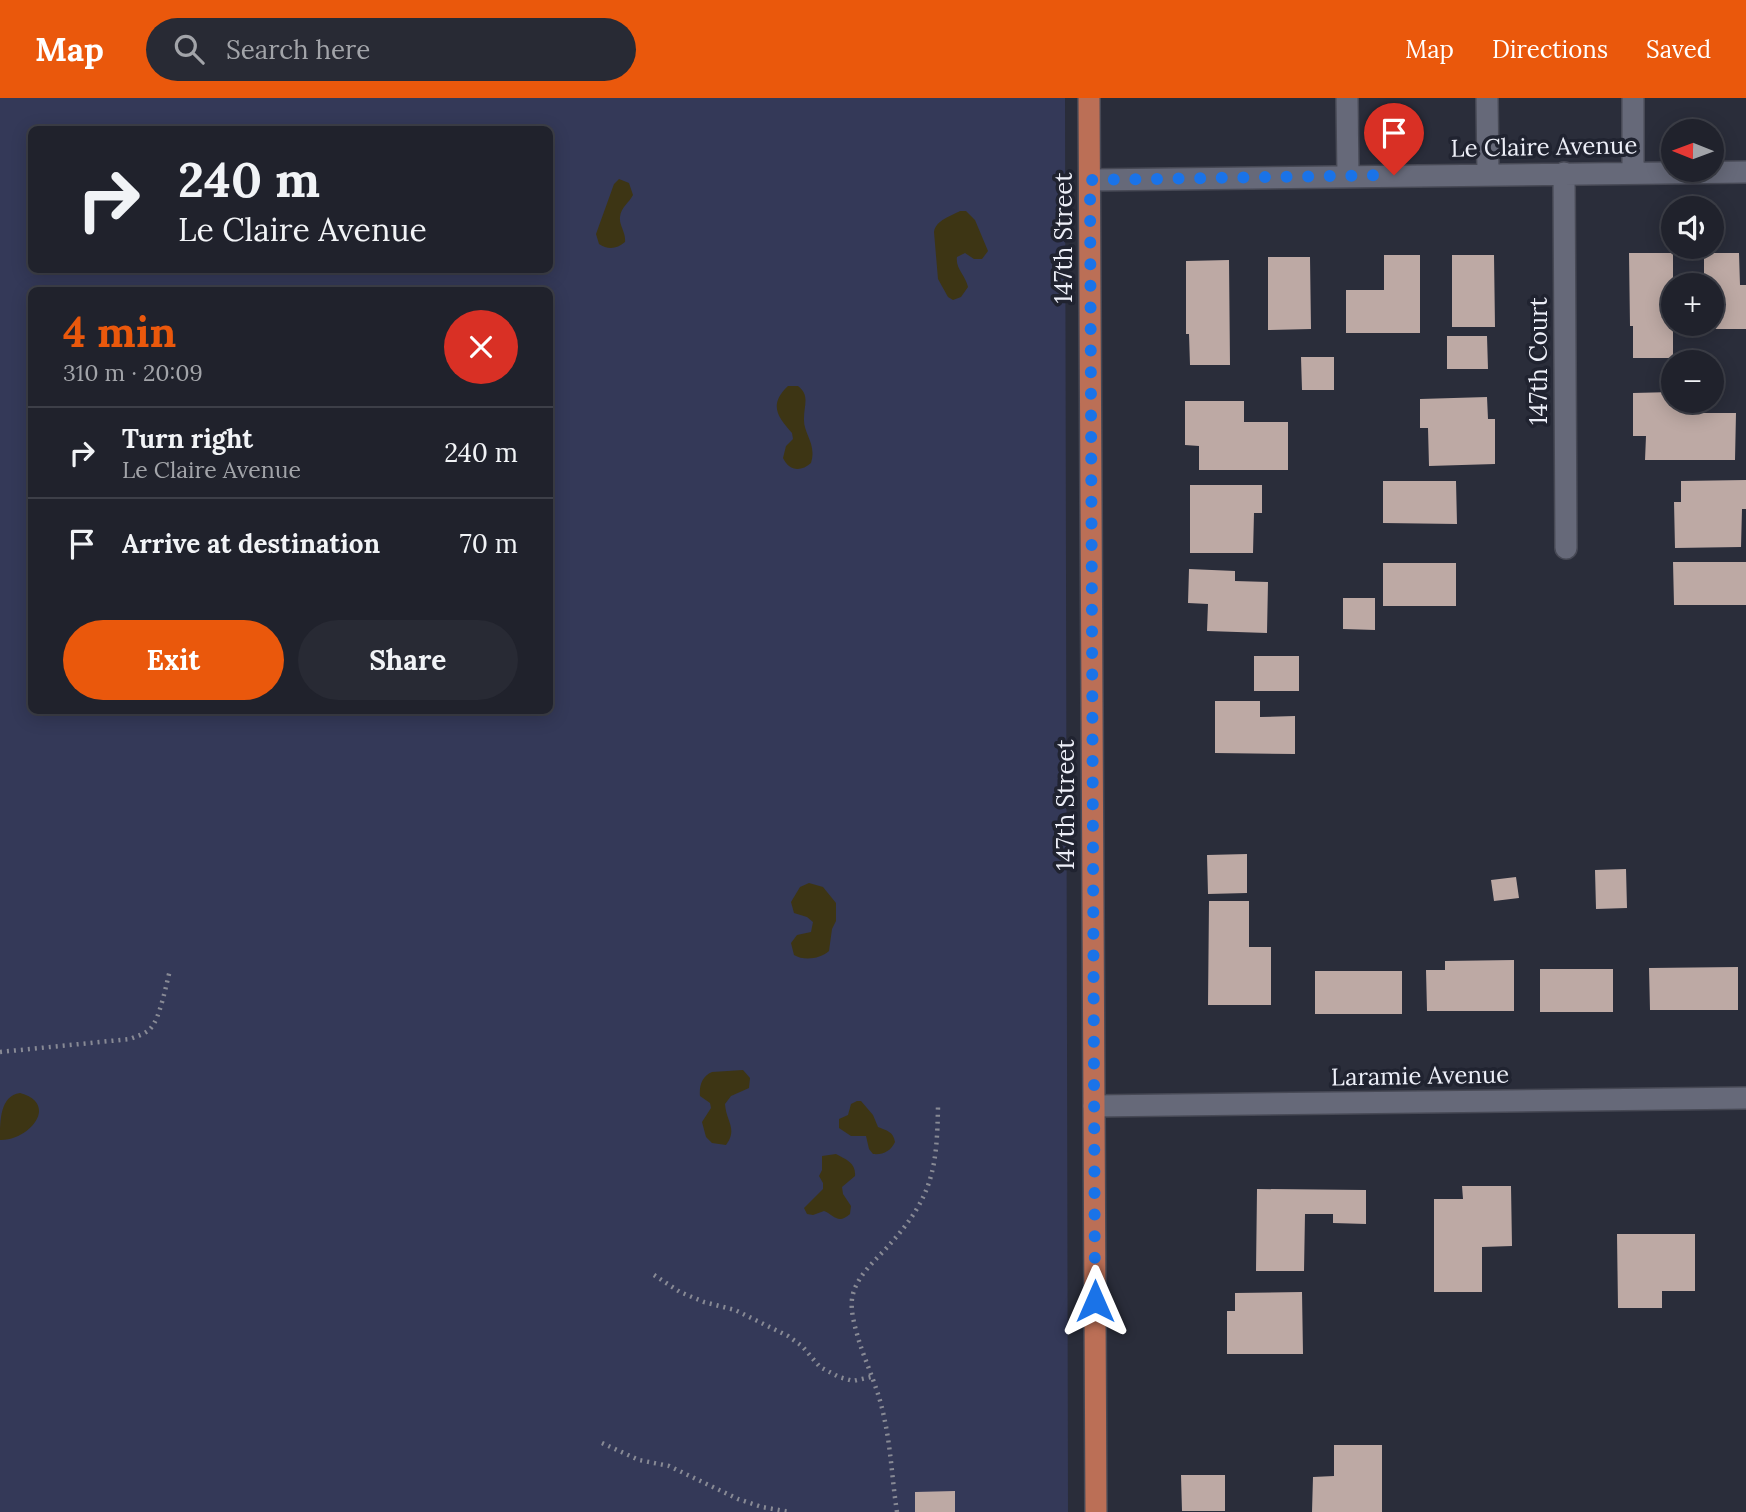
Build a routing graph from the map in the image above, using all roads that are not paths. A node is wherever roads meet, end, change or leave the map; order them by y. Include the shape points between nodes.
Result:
1 (1089, 98) edge
2 (1348, 98) edge
3 (1488, 98) edge
4 (1633, 98) edge
5 (1633, 172) junction
6 (1746, 172) edge
7 (1564, 173) junction
8 (1488, 174) junction
9 (1348, 176) junction
10 (1090, 180) junction
11 (1566, 548) dead end
12 (1746, 1098) edge
13 (1094, 1106) junction
14 (1096, 1512) edge

1 - 10 main road, 147th Street
2 - 9 street
3 - 8 street
4 - 5 street
5 - 6 street, Le Claire Avenue
5 - 7 street, Le Claire Avenue
7 - 8 street, Le Claire Avenue
7 - 11 street, 147th Court
8 - 9 street, Le Claire Avenue
9 - 10 street, Le Claire Avenue
10 - 13 main road, 147th Street
12 - 13 street, Laramie Avenue
13 - 14 main road, 147th Street

